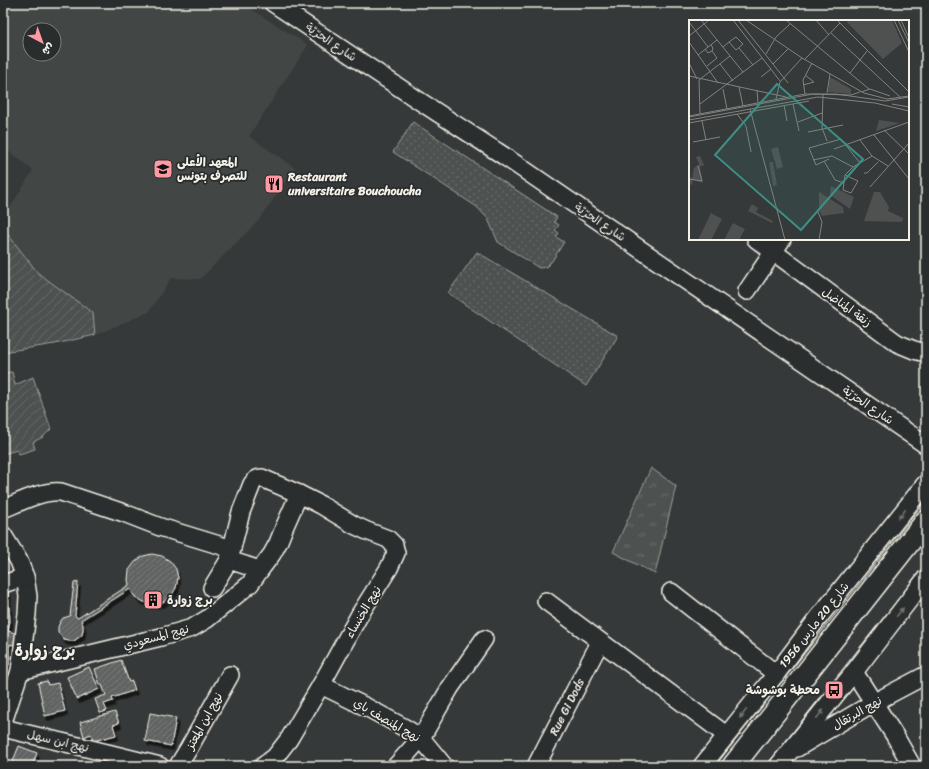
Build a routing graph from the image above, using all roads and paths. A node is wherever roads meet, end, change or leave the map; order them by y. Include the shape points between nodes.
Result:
1 (273, 3) edge
2 (760, 240) edge
3 (778, 245) edge
4 (747, 292) dead end
5 (926, 353) edge
6 (926, 445) edge
7 (926, 483) edge
8 (299, 494) junction
9 (3, 509) edge
10 (926, 521) edge
11 (3, 535) edge
12 (926, 542) edge
13 (230, 554) junction
14 (260, 570) junction
15 (25, 577) junction
16 (926, 578) edge
17 (3, 584) edge
18 (212, 588) dead end
19 (671, 592) dead end
20 (546, 601) dead end
21 (484, 639) dead end
22 (597, 648) dead end
23 (20, 671) junction
24 (854, 672) junction
25 (776, 674) junction
26 (230, 675) dead end
27 (926, 675) edge
28 (321, 685) junction
29 (873, 703) junction
30 (3, 722) edge
31 (3, 728) edge
32 (726, 736) junction
33 (421, 738) junction
34 (783, 760) edge
35 (160, 766) edge
36 (178, 766) edge
37 (264, 766) edge
38 (396, 766) edge
39 (444, 766) edge
40 (536, 766) edge
41 (702, 766) edge
42 (733, 766) edge
43 (750, 766) edge
44 (912, 766) edge

1 - 6 street, شارع الحرّيّة via 504,156
2 - 3 street, زنقة المناضل
3 - 4 street
3 - 5 street, زنقة المناضل via 897,343
7 -> 25 street, شارع 20 مارس 1956
8 - 13 street via 262,478 255,480 241,512
8 - 14 street, نهج المسعودي via 272,554
8 - 28 street, نهج الخنساء via 354,525 388,539 394,545 396,553
9 - 13 street via 56,491 124,513
10 - 42 main road, شارع 20 مارس 1956
11 - 15 street via 19,561
12 - 43 main road
13 - 14 street
13 - 18 street
14 - 23 street, نهج المسعودي via 250,584 208,619 192,628
15 - 17 street
15 - 23 street via 28,614
24 -> 16 street
19 - 25 street
20 - 32 street
21 - 33 street via 450,688
22 - 40 street, Rue Gi Dods
23 - 30 street
24 - 29 street
34 -> 24 street
25 -> 32 street, شارع 20 مارس 1956
26 - 36 street, نهج ابن المعتز
27 - 29 street, نهج البرتقال
28 - 33 street, نهج المنصف باي
28 - 37 street, نهج الخنساء via 289,739
29 - 34 street, نهج البرتقال
29 - 44 street
31 - 35 street, نهج ابن سهل
32 - 41 street, شارع 20 مارس 1956
33 - 38 street
33 - 39 street, نهج المنصف باي

